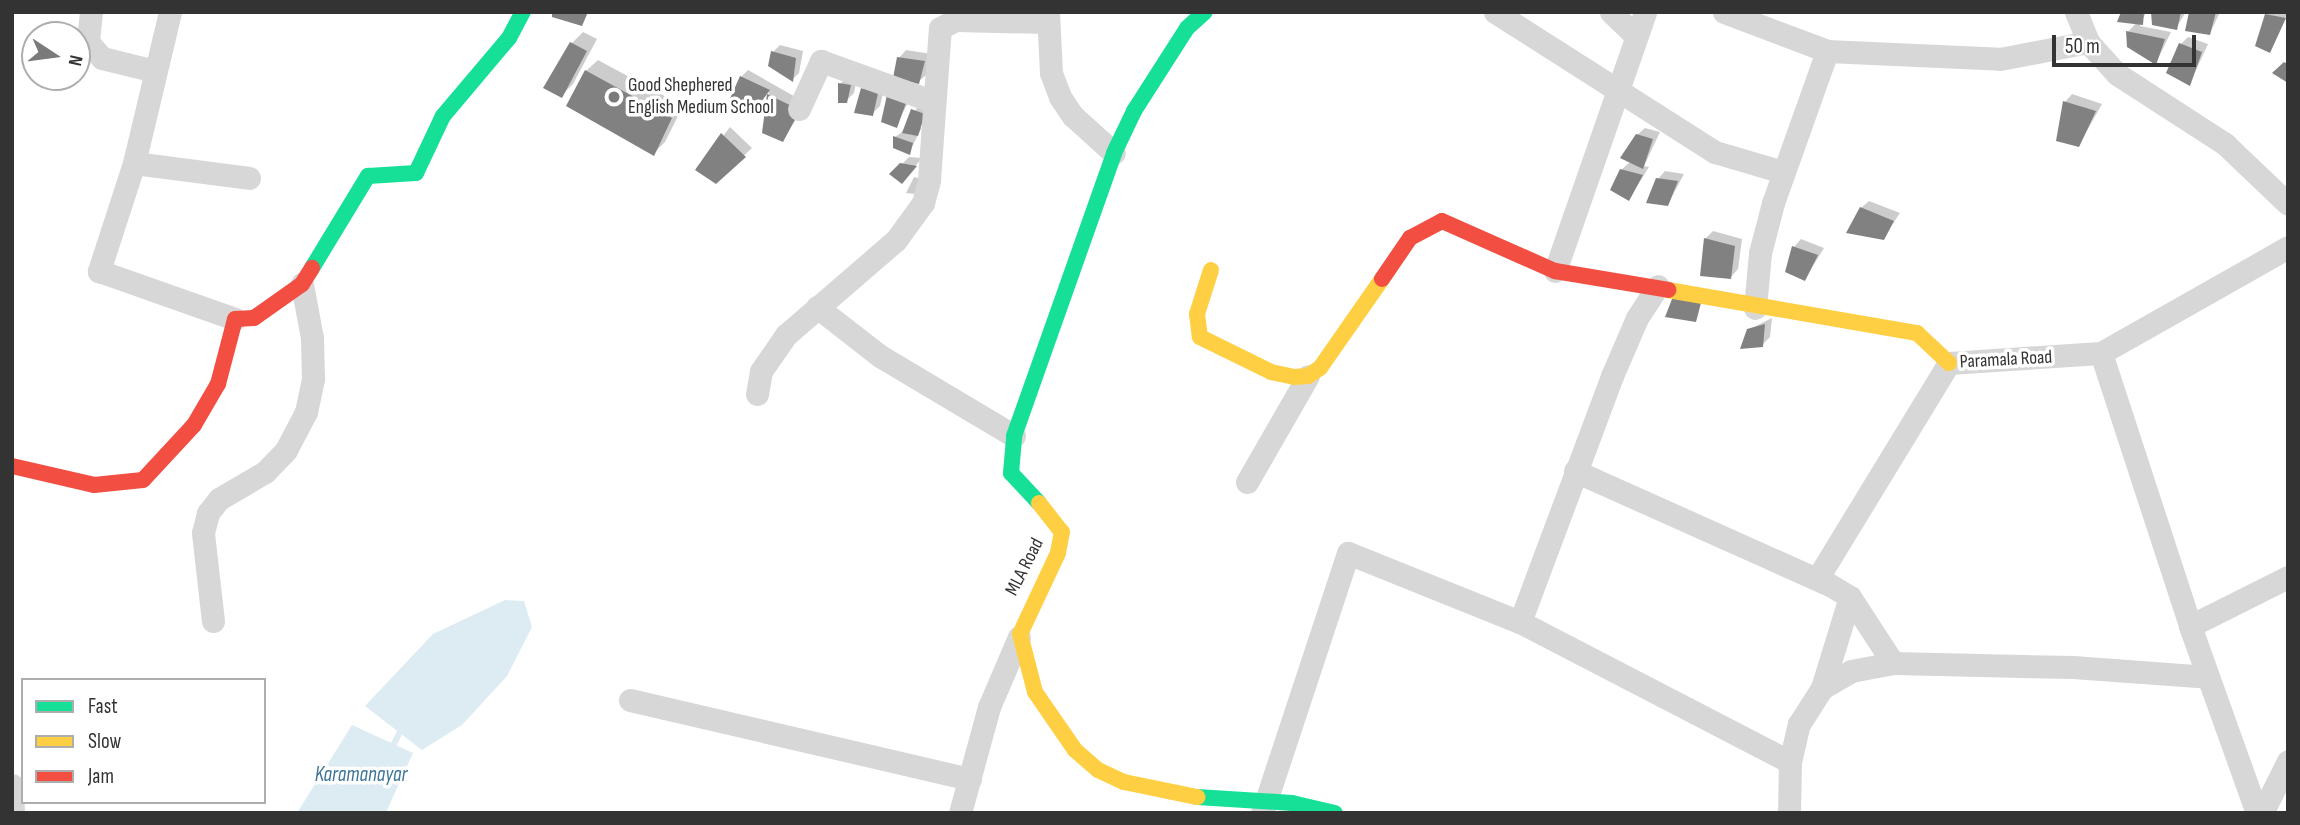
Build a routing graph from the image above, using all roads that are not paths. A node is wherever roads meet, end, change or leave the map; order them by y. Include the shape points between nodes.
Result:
1 (91, 12) edge
2 (170, 12) edge
3 (523, 12) edge
4 (1205, 12) edge
5 (1494, 12) edge
6 (1611, 12) edge
7 (1645, 12) edge
8 (1724, 12) edge
9 (2076, 12) edge
10 (1047, 17) edge
11 (1636, 36) junction
12 (2088, 42) junction
13 (1827, 51) junction
14 (155, 71) junction
15 (1620, 94) junction
16 (932, 101) junction
17 (799, 109) dead end
18 (1114, 153) junction
19 (134, 163) junction
20 (1783, 172) junction
21 (249, 178) dead end
22 (2288, 204) edge
23 (2288, 247) edge
24 (1211, 270) dead end
25 (1555, 271) junction
26 (302, 284) junction
27 (1658, 286) junction
28 (817, 307) junction
29 (1755, 308) junction
30 (235, 319) junction
31 (2101, 354) junction
32 (1949, 363) junction
33 (1308, 376) junction
34 (757, 394) dead end
35 (1014, 436) junction
36 (12, 466) edge
37 (1575, 471) junction
38 (1247, 482) dead end
39 (2288, 577) edge
40 (1817, 579) junction
41 (1850, 597) junction
42 (213, 621) dead end
43 (1520, 622) junction
44 (2190, 626) junction
45 (1020, 634) junction
46 (1893, 663) junction
47 (2208, 677) junction
48 (1822, 688) junction
49 (630, 700) dead end
50 (2288, 761) edge
51 (1790, 762) junction
52 (970, 779) junction
53 (12, 785) edge
54 (1263, 807) edge
55 (13, 813) edge
56 (960, 813) edge
57 (1335, 813) edge
58 (1789, 813) edge
59 (2257, 813) edge

1 - 14 street via 88,42 102,58
2 - 14 street
3 - 26 street via 509,38 443,116 416,173 368,176
4 - 18 street, MLA Road via 1188,28 1134,111
5 - 15 street
6 - 11 street
7 - 11 street
8 - 13 street
9 - 12 street
10 - 16 street via 956,20 940,28
10 - 18 street via 1051,73 1060,97 1073,117
11 - 15 street
12 - 13 street via 2000,59
12 - 22 street via 2117,74 2225,144
13 - 20 street
14 - 19 street
15 - 20 street via 1715,152
15 - 25 street
16 - 17 street via 821,61
16 - 28 street via 929,180 923,203 896,240
18 - 35 street, MLA Road
19 - 21 street
19 - 30 street via 99,271
20 - 29 street via 1760,253
23 - 31 street, Paramala Road
24 - 33 street via 1197,314 1200,337 1271,372
25 - 27 street
25 - 33 street via 1453,225 1432,223 1410,238 1320,368
26 - 30 street via 254,318
26 - 42 street via 312,338 313,378 306,412 286,450 265,472 219,499 208,513 202,533
27 - 29 street
27 - 37 street via 1637,318
28 - 34 street via 769,356
28 - 35 street via 880,356
29 - 32 street via 1917,333
30 - 36 street via 218,384 194,425 143,480 93,485
31 - 32 street, Paramala Road
31 - 44 street
32 - 40 street, Paramala Road
33 - 38 street
35 - 45 street, MLA Road via 1011,473 1058,522 1062,532 1058,553 1030,600
37 - 40 street
37 - 43 street
39 - 44 street
40 - 41 street
41 - 46 street
41 - 48 street
43 - 51 street
43 - 54 street via 1348,553
44 - 47 street
45 - 52 street via 989,707
45 - 54 street via 1035,692 1075,750 1098,770 1124,782 1182,796
46 - 47 street via 2073,667
46 - 48 street via 1851,671
47 - 59 street
48 - 51 street via 1799,724
49 - 52 street
50 - 59 street via 2266,805
51 - 58 street
52 - 56 street
53 - 55 street
54 - 57 street

